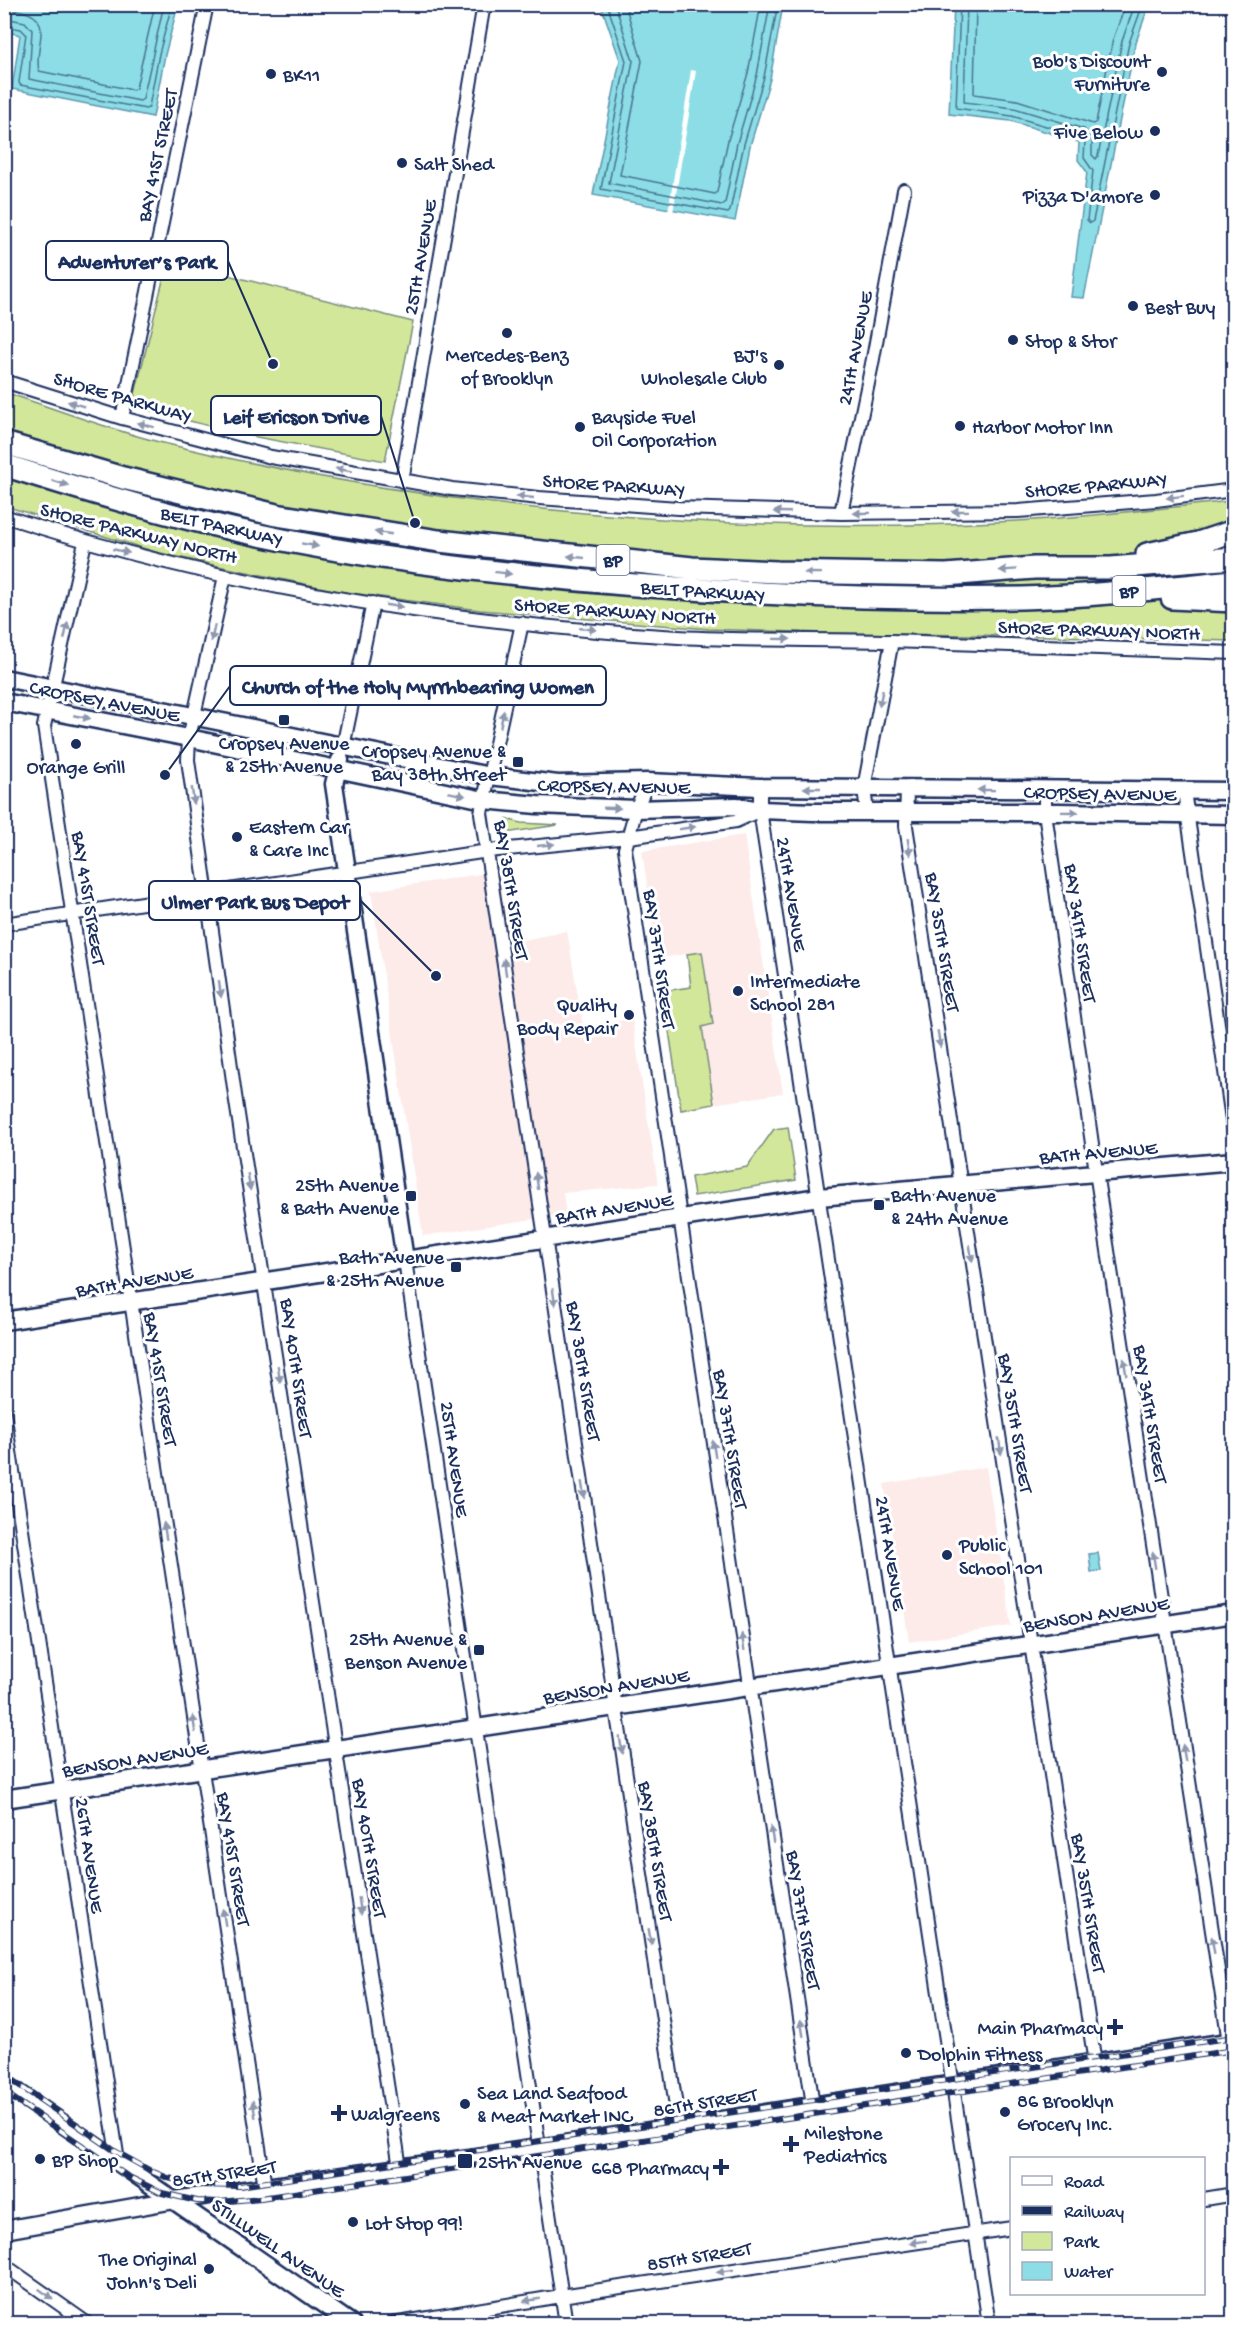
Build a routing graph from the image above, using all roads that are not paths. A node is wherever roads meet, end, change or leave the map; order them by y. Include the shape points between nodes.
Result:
1 (207, 4) edge
2 (484, 4) edge
3 (904, 190) dead end
4 (4, 381) edge
5 (122, 418) junction
6 (4, 442) edge
7 (4, 465) edge
8 (402, 480) junction
9 (1233, 490) edge
10 (841, 513) junction
11 (4, 516) edge
12 (1233, 531) edge
13 (85, 542) junction
14 (1233, 558) edge
15 (1034, 568) junction
16 (225, 576) junction
17 (1233, 581) edge
18 (1024, 598) junction
19 (1233, 601) edge
20 (373, 603) junction
21 (522, 623) junction
22 (892, 641) junction
23 (1233, 653) edge
24 (4, 678) edge
25 (54, 688) junction
26 (4, 702) edge
27 (48, 711) junction
28 (195, 715) junction
29 (189, 738) junction
30 (343, 747) junction
31 (338, 769) junction
32 (490, 776) junction
33 (648, 782) junction
34 (760, 787) junction
35 (864, 788) junction
36 (907, 788) junction
37 (1045, 790) junction
38 (1184, 791) junction
39 (1233, 791) edge
40 (484, 800) junction
41 (636, 809) junction
42 (760, 810) junction
43 (867, 812) junction
44 (1045, 812) junction
45 (907, 813) junction
46 (1187, 814) junction
47 (1233, 815) edge
48 (629, 837) junction
49 (488, 851) junction
50 (347, 873) junction
51 (207, 894) junction
52 (72, 914) junction
53 (4, 924) edge
54 (1233, 1133) edge
55 (1233, 1161) edge
56 (1096, 1172) junction
57 (960, 1184) junction
58 (819, 1197) junction
59 (679, 1219) junction
60 (545, 1239) junction
61 (405, 1260) junction
62 (265, 1281) junction
63 (131, 1302) junction
64 (4, 1321) edge
65 (4, 1412) edge
66 (1233, 1614) edge
67 (1164, 1624) junction
68 (1030, 1644) junction
69 (890, 1665) junction
70 (750, 1686) junction
71 (615, 1706) junction
72 (476, 1727) junction
73 (336, 1749) junction
74 (201, 1769) junction
75 (62, 1790) junction
76 (4, 1799) edge
77 (1231, 2042) edge
78 (1095, 2063) junction
79 (4, 2083) edge
80 (953, 2085) junction
81 (813, 2105) junction
82 (679, 2126) junction
83 (539, 2148) junction
84 (118, 2161) junction
85 (400, 2168) junction
86 (265, 2187) junction
87 (1233, 2194) edge
88 (1205, 2199) edge
89 (174, 2200) junction
90 (1010, 2228) edge
91 (4, 2229) edge
92 (976, 2233) junction
93 (4, 2265) edge
94 (561, 2296) junction
95 (88, 2324) edge
96 (352, 2324) edge
97 (392, 2324) edge
98 (566, 2324) edge
99 (989, 2324) edge

1 - 5 street, BAY 41ST STREET
2 - 8 street, 25TH AVENUE
3 - 10 street, 24TH AVENUE
5 -> 4 street, SHORE PARKWAY
8 -> 5 street, SHORE PARKWAY via 271,457
15 -> 6 highway, BELT PARKWAY / BP via 946,574 777,572 526,552 276,514 123,478
7 -> 18 highway, BELT PARKWAY / BP via 202,523 364,554 481,570 784,595
10 -> 8 street, SHORE PARKWAY via 678,508 539,498
9 -> 10 street, SHORE PARKWAY via 1018,511
11 - 13 street, SHORE PARKWAY NORTH
12 - 15 highway via 1165,552
13 -> 16 street, SHORE PARKWAY NORTH
25 -> 13 street, BAY 41ST STREET
14 - 15 highway, BELT PARKWAY / BP via 1111,568
16 - 20 street, SHORE PARKWAY NORTH
16 -> 28 street, BAY 40TH STREET
17 - 18 highway, BELT PARKWAY / BP
18 - 19 highway
20 -> 21 street, SHORE PARKWAY NORTH
20 - 30 street, 25TH AVENUE
21 -> 22 street, SHORE PARKWAY NORTH via 680,637
32 -> 21 street, BAY 38TH STREET
22 - 23 street, SHORE PARKWAY NORTH
22 -> 35 street
24 - 25 main road, CROPSEY AVENUE
25 - 27 street, BAY 41ST STREET
25 - 28 main road, CROPSEY AVENUE
26 - 27 main road, CROPSEY AVENUE
27 -> 29 main road, CROPSEY AVENUE
27 - 52 street, BAY 41ST STREET via 44,726
28 - 29 street, BAY 40TH STREET
28 - 30 main road, CROPSEY AVENUE
29 - 31 main road, CROPSEY AVENUE
29 -> 51 street, BAY 40TH STREET via 188,760
30 - 31 main road, 25TH AVENUE
30 - 32 main road, CROPSEY AVENUE
31 -> 40 main road, CROPSEY AVENUE
31 - 50 main road, 25TH AVENUE via 334,784
32 - 33 main road, CROPSEY AVENUE via 558,784
32 - 40 street, BAY 38TH STREET
33 - 34 main road, CROPSEY AVENUE
33 - 41 street, BAY 37TH STREET
35 -> 34 main road, CROPSEY AVENUE
34 - 42 street, 24TH AVENUE
35 - 36 main road, CROPSEY AVENUE
35 - 43 street
37 -> 36 main road, CROPSEY AVENUE
36 - 45 street, BAY 35TH STREET
37 - 38 main road, CROPSEY AVENUE
37 - 44 street, BAY 34TH STREET
38 - 39 main road, CROPSEY AVENUE
38 - 46 street
40 -> 41 main road, CROPSEY AVENUE
40 - 49 street, BAY 38TH STREET via 481,813
41 - 42 main road, CROPSEY AVENUE via 736,806
41 - 48 street, BAY 37TH STREET
42 - 43 main road, CROPSEY AVENUE
48 -> 42 street via 736,821
42 - 58 street, 24TH AVENUE
43 - 45 main road, CROPSEY AVENUE
44 - 45 main road, CROPSEY AVENUE
44 -> 46 main road, CROPSEY AVENUE
44 - 56 street, BAY 34TH STREET
45 -> 57 street, BAY 35TH STREET
46 - 47 main road, CROPSEY AVENUE
46 - 54 street
49 -> 48 street
48 - 59 street, BAY 37TH STREET via 626,849
49 - 50 street
60 -> 49 street, BAY 38TH STREET
50 - 51 street
50 - 61 main road, 25TH AVENUE
51 - 52 street
51 -> 62 street, BAY 40TH STREET
52 - 53 street
52 - 63 street, BAY 41ST STREET
55 - 56 main road, BATH AVENUE
56 - 57 main road, BATH AVENUE
67 -> 56 street, BAY 34TH STREET
57 - 58 main road, BATH AVENUE
57 -> 68 street, BAY 35TH STREET
58 - 59 main road, BATH AVENUE
58 - 69 street, 24TH AVENUE
59 - 60 main road, BATH AVENUE
70 -> 59 street, BAY 37TH STREET
60 - 61 main road, BATH AVENUE
60 -> 71 street, BAY 38TH STREET
61 - 62 main road, BATH AVENUE
61 - 72 street, 25TH AVENUE
62 - 63 main road, BATH AVENUE
62 -> 73 street, BAY 40TH STREET
63 - 64 main road, BATH AVENUE
74 -> 63 street, BAY 41ST STREET
65 - 75 street, 26TH AVENUE
66 - 67 main road, BENSON AVENUE
67 - 68 main road, BENSON AVENUE
77 -> 67 street, BAY 34TH STREET
68 - 69 main road, BENSON AVENUE
68 - 78 street, BAY 35TH STREET
69 - 70 main road, BENSON AVENUE
69 - 80 street, 24TH AVENUE
70 - 71 main road, BENSON AVENUE
81 -> 70 street, BAY 37TH STREET
71 - 72 main road, BENSON AVENUE
71 -> 82 street, BAY 38TH STREET
72 - 73 main road, BENSON AVENUE
72 - 83 street, 25TH AVENUE
73 - 74 main road, BENSON AVENUE
73 -> 85 street, BAY 40TH STREET
74 - 75 main road, BENSON AVENUE
86 -> 74 street, BAY 41ST STREET
75 - 76 main road, BENSON AVENUE
75 - 84 street, 26TH AVENUE
77 - 78 main road, 86TH STREET
78 - 80 main road, 86TH STREET
79 - 84 main road, STILLWELL AVENUE
80 - 81 main road, 86TH STREET
80 - 92 street, 24TH AVENUE
81 - 82 main road, 86TH STREET
82 - 83 main road, 86TH STREET
83 - 85 main road, 86TH STREET
83 - 94 street, 25TH AVENUE
84 - 89 main road, STILLWELL AVENUE
85 - 86 main road, 86TH STREET
86 - 89 main road, 86TH STREET
87 - 88 street
89 - 91 main road, 86TH STREET
89 - 96 main road, STILLWELL AVENUE
90 - 92 street, 85TH STREET
92 -> 94 street, 85TH STREET
92 - 99 street, 24TH AVENUE
93 -> 95 street
94 -> 97 street, 85TH STREET
94 - 98 street, 25TH AVENUE

